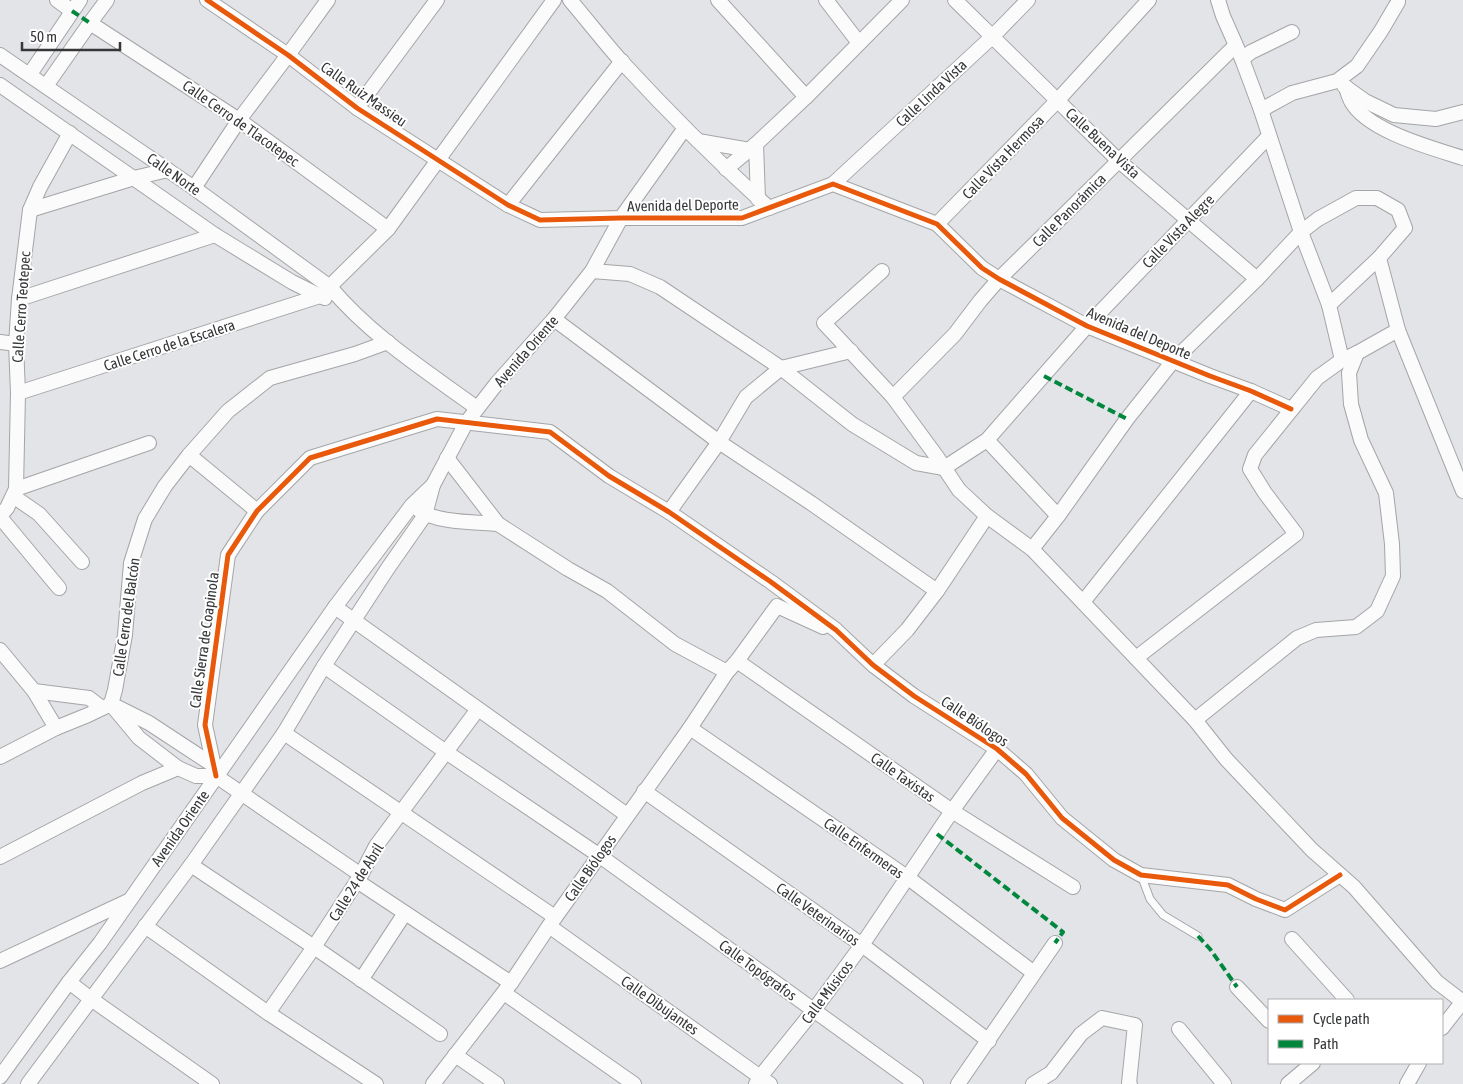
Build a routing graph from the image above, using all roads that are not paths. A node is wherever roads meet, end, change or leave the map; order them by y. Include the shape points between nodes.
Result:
1 (57, 0) edge
2 (107, 0) edge
3 (328, 0) edge
4 (438, 0) edge
5 (554, 0) edge
6 (570, 0) edge
7 (718, 0) edge
8 (826, 0) edge
9 (902, 0) edge
10 (955, 0) edge
11 (1028, 0) edge
12 (1149, 0) edge
13 (1218, 0) edge
14 (1398, 0) edge
15 (213, 2) edge
16 (76, 5) edge
17 (90, 23) junction
18 (1292, 32) dead end
19 (993, 36) junction
20 (859, 42) junction
21 (1236, 46) junction
22 (0, 55) edge
23 (288, 55) junction
24 (1242, 58) junction
25 (622, 61) junction
26 (15, 65) junction
27 (30, 74) junction
28 (0, 83) edge
29 (1341, 84) junction
30 (46, 86) junction
31 (806, 97) junction
32 (1057, 100) junction
33 (357, 108) junction
34 (1261, 110) junction
35 (1463, 112) edge
36 (239, 120) junction
37 (685, 128) junction
38 (70, 133) junction
39 (1269, 136) junction
40 (698, 142) junction
41 (753, 147) junction
42 (1463, 158) edge
43 (438, 159) junction
44 (1119, 161) junction
45 (726, 169) junction
46 (168, 170) junction
47 (134, 178) junction
48 (833, 184) junction
49 (194, 188) junction
50 (758, 199) junction
51 (508, 205) junction
52 (769, 208) junction
53 (30, 210) junction
54 (621, 218) junction
55 (1188, 219) junction
56 (937, 224) junction
57 (388, 229) junction
58 (1301, 232) junction
59 (215, 235) junction
60 (1379, 258) junction
61 (592, 271) junction
62 (882, 271) dead end
63 (999, 279) junction
64 (1257, 279) junction
65 (325, 292) junction
66 (19, 299) junction
67 (1329, 305) junction
68 (554, 319) junction
69 (1087, 326) junction
70 (1398, 330) junction
71 (0, 342) edge
72 (388, 342) junction
73 (16, 344) junction
74 (851, 351) junction
75 (1357, 353) junction
76 (1342, 360) junction
77 (1173, 361) junction
78 (781, 368) junction
79 (1251, 391) junction
80 (18, 394) junction
81 (893, 397) junction
82 (477, 408) junction
83 (1291, 409) junction
84 (466, 423) junction
85 (987, 440) junction
86 (149, 442) dead end
87 (719, 442) junction
88 (189, 455) junction
89 (447, 458) junction
90 (944, 468) junction
91 (433, 484) junction
92 (1463, 491) edge
93 (15, 493) junction
94 (412, 506) junction
95 (258, 511) junction
96 (669, 512) junction
97 (425, 515) junction
98 (987, 516) junction
99 (1058, 516) junction
100 (0, 517) edge
101 (498, 524) junction
102 (1032, 549) junction
103 (82, 562) dead end
104 (60, 588) dead end
105 (937, 591) junction
106 (1082, 602) junction
107 (335, 608) junction
108 (354, 622) junction
109 (836, 630) junction
110 (0, 650) edge
111 (1136, 658) junction
112 (737, 661) junction
113 (873, 665) junction
114 (6, 666) edge
115 (324, 666) junction
116 (728, 672) junction
117 (34, 691) junction
118 (106, 706) junction
119 (478, 709) junction
120 (1195, 720) junction
121 (56, 728) junction
122 (690, 728) junction
123 (284, 733) junction
124 (996, 748) junction
125 (446, 752) junction
126 (0, 757) edge
127 (178, 768) junction
128 (215, 771) junction
129 (644, 790) junction
130 (241, 793) junction
131 (952, 811) junction
132 (402, 813) junction
133 (627, 815) junction
134 (600, 856) junction
135 (0, 857) edge
136 (190, 865) junction
137 (1141, 875) junction
138 (1340, 876) junction
139 (907, 877) junction
140 (359, 878) junction
141 (1073, 887) dead end
142 (130, 900) junction
143 (405, 913) junction
144 (552, 922) junction
145 (145, 926) junction
146 (1198, 936) dead end
147 (1292, 939) dead end
148 (1055, 943) dead end
149 (862, 945) junction
150 (314, 947) junction
151 (0, 961) edge
152 (1034, 973) junction
153 (362, 980) junction
154 (69, 982) junction
155 (1237, 987) dead end
156 (508, 988) junction
157 (1346, 999) edge
158 (91, 1000) junction
159 (1463, 1002) edge
160 (814, 1010) junction
161 (268, 1013) junction
162 (1268, 1020) edge
163 (1443, 1027) edge
164 (1179, 1029) dead end
165 (440, 1034) dead end
166 (989, 1041) junction
167 (455, 1055) junction
168 (1310, 1064) edge
169 (1415, 1065) edge
170 (0, 1077) edge
171 (762, 1082) edge
172 (1130, 1083) edge
173 (28, 1084) edge
174 (212, 1084) edge
175 (376, 1084) edge
176 (433, 1084) edge
177 (497, 1084) edge
178 (634, 1084) edge
179 (916, 1084) edge
180 (958, 1084) edge
181 (1033, 1084) edge
182 (1224, 1084) edge
183 (1288, 1084) edge
184 (1407, 1084) edge

1 - 16 street
2 - 17 street
3 - 23 street
4 - 33 street
5 - 43 street
6 - 25 street
7 - 31 street
8 - 20 street
9 - 20 street
10 - 19 street, Calle Buena Vista
11 - 19 street, Calle Linda Vista
12 - 32 street, Calle Vista Hermosa
13 - 21 street
14 - 29 street via 1381,32
15 - 23 street, Calle Ruiz Massieu
16 - 27 street
17 - 30 street
17 - 36 street, Calle Cerro de Tlacotepec
18 - 24 street
19 - 32 street, Calle Buena Vista
19 - 48 street, Calle Linda Vista
20 - 31 street
21 - 24 street
21 - 44 street, Calle Panorámica
22 - 26 street, Calle Norte
23 - 33 street, Calle Ruiz Massieu
23 - 36 street
24 - 34 street
25 - 37 street
25 - 51 street
26 - 27 street, Calle Norte
26 - 28 street
27 - 30 street, Calle Norte
28 - 38 street, Calle Norte
29 - 34 street via 1292,93
29 - 35 street via 1365,101 1394,115 1436,119
29 - 42 street via 1351,102 1370,122 1411,142
30 - 46 street, Calle Norte
31 - 41 street
32 - 44 street, Calle Buena Vista
32 - 56 street, Calle Vista Hermosa
33 - 43 street, Calle Ruiz Massieu
34 - 39 street
36 - 49 street
36 - 57 street, Calle Cerro de Tlacotepec
37 - 40 street
37 - 54 street, Avenida Oriente
38 - 47 street, Calle Norte
38 - 53 street, Calle Cerro Teotepec
39 - 55 street, Calle Vista Alegre
39 - 58 street
40 - 41 street
40 - 45 street
41 - 45 street
41 - 50 street
43 - 51 street, Calle Ruiz Massieu
43 - 57 street
44 - 55 street, Calle Buena Vista
44 - 63 street, Calle Panorámica
45 - 50 street
46 - 47 street
46 - 49 street, Calle Norte
47 - 53 street
47 - 59 street, Calle Norte
48 - 52 street, Avenida del Deporte
48 - 56 street
49 - 65 street, Calle Norte
50 - 52 street
51 - 54 street, Avenida del Deporte via 540,220
52 - 54 street, Avenida del Deporte via 742,218
53 - 66 street, Calle Cerro Teotepec
54 - 61 street, Avenida Oriente
55 - 64 street, Calle Buena Vista
55 - 69 street, Calle Vista Alegre
56 - 63 street, Avenida del Deporte via 982,268
57 - 65 street
58 - 60 street via 1356,198 1377,198 1398,210 1405,228
58 - 64 street
58 - 67 street
59 - 65 street, Calle Norte via 292,282
59 - 66 street
60 - 67 street
60 - 70 street
61 - 68 street, Avenida Oriente
61 - 78 street via 630,274 660,286
62 - 74 street via 824,323
63 - 69 street, Avenida del Deporte
63 - 81 street, Calle Panorámica via 955,334
64 - 77 street
65 - 72 street, Calle Norte via 343,302
65 - 80 street, Calle Cerro de la Escalera
66 - 73 street, Calle Cerro Teotepec
67 - 76 street
68 - 82 street, Avenida Oriente
68 - 87 street
69 - 77 street, Avenida del Deporte
69 - 85 street
70 - 75 street
70 - 92 street
71 - 73 street
72 - 82 street, Calle Norte
72 - 88 street, Calle Cerro del Balcón via 270,378 228,411
73 - 80 street, Calle Cerro Teotepec
74 - 78 street
74 - 81 street
75 - 76 street
75 - 120 street via 1349,373 1351,404 1361,440 1386,492 1392,544 1392,576 1378,611 1356,627 1316,630 1297,638
76 - 83 street via 1317,378
77 - 79 street, Avenida del Deporte
77 - 99 street
78 - 87 street via 746,397
78 - 90 street via 852,424 916,463
79 - 83 street, Avenida del Deporte
79 - 106 street
80 - 93 street, Calle Cerro Teotepec
81 - 90 street
82 - 84 street, Avenida Oriente
83 - 111 street via 1255,455 1250,469 1296,534
84 - 89 street, Avenida Oriente
84 - 95 street, Calle Sierra de Coapinola via 437,420 310,458
84 - 96 street, Calle Sierra de Coapinola via 550,432 609,476
85 - 90 street
85 - 99 street
86 - 93 street
87 - 96 street
87 - 105 street
88 - 95 street
88 - 118 street, Calle Cerro del Balcón via 145,519 131,563 125,635 115,690
89 - 91 street, Avenida Oriente
89 - 101 street
90 - 98 street via 959,490
91 - 94 street, Avenida Oriente
91 - 97 street, Avenida Oriente
93 - 100 street
93 - 103 street via 39,514
94 - 97 street
94 - 107 street, Avenida Oriente
95 - 128 street, Calle Sierra de Coapinola via 228,555 205,725
96 - 109 street, Calle Sierra de Coapinola
97 - 101 street
97 - 108 street, Avenida Oriente
98 - 102 street
98 - 105 street
99 - 102 street
100 - 104 street
101 - 116 street via 607,591 675,644
102 - 106 street
105 - 113 street via 908,630
106 - 111 street
107 - 108 street
107 - 128 street, Avenida Oriente
108 - 115 street, Avenida Oriente
108 - 119 street
109 - 112 street, Calle Biólogos via 819,627 777,606
109 - 113 street, Calle Biólogos
110 - 114 street
111 - 120 street
112 - 116 street, Calle Biólogos
112 - 131 street, Calle Taxistas
113 - 124 street, Calle Biólogos via 914,696
114 - 117 street
115 - 123 street, Avenida Oriente
115 - 125 street, Calle Topógrafos
116 - 122 street, Calle Biólogos
117 - 118 street via 89,698
117 - 121 street
118 - 121 street
118 - 127 street via 139,738
118 - 128 street via 149,723
119 - 125 street, Calle 24 de Abril
119 - 133 street
120 - 138 street via 1226,759
121 - 126 street
122 - 129 street, Calle Biólogos
122 - 139 street, Calle Enfermeras
123 - 130 street, Avenida Oriente
123 - 132 street, Calle Dibujantes
124 - 131 street, Calle Músicos
124 - 137 street, Calle Biólogos via 1026,774 1062,818 1114,860
125 - 132 street, Calle 24 de Abril
125 - 134 street, Calle Topógrafos
127 - 128 street via 196,776
127 - 135 street via 142,783
128 - 130 street
128 - 142 street, Avenida Oriente
129 - 133 street, Calle Biólogos
129 - 149 street, Calle Veterinarios
130 - 136 street, Avenida Oriente
130 - 140 street
131 - 139 street, Calle Músicos
131 - 141 street, Calle Taxistas
132 - 140 street, Calle 24 de Abril via 376,846
132 - 144 street, Calle Dibujantes
133 - 134 street, Calle Biólogos
134 - 144 street, Calle Biólogos
134 - 160 street, Calle Topógrafos
136 - 145 street, Avenida Oriente
136 - 150 street
137 - 138 street via 1228,885 1285,910
137 - 146 lane via 1150,899 1163,915
138 - 159 street via 1354,887 1438,982
139 - 149 street, Calle Músicos
139 - 152 street, Calle Enfermeras
140 - 143 street
140 - 150 street, Calle 24 de Abril
142 - 151 street
142 - 154 street, Avenida Oriente
143 - 153 street
143 - 156 street
144 - 156 street, Calle Biólogos
144 - 171 street, Calle Dibujantes
145 - 158 street, Avenida Oriente
145 - 161 street
147 - 157 street
148 - 152 street
149 - 160 street, Calle Músicos
149 - 166 street, Calle Veterinarios
150 - 153 street
150 - 161 street, Calle 24 de Abril
152 - 166 street
153 - 165 street
154 - 158 street
154 - 170 street, Avenida Oriente
155 - 162 street
156 - 167 street, Calle Biólogos
156 - 178 street
158 - 173 street, Avenida Oriente
158 - 174 street
159 - 163 street
160 - 171 street, Calle Músicos
160 - 179 street, Calle Topógrafos
161 - 175 street
164 - 182 street
166 - 180 street
167 - 176 street, Calle Biólogos
167 - 177 street
168 - 183 street
169 - 184 street
172 - 181 street via 1135,1025 1102,1018 1081,1034 1051,1073

